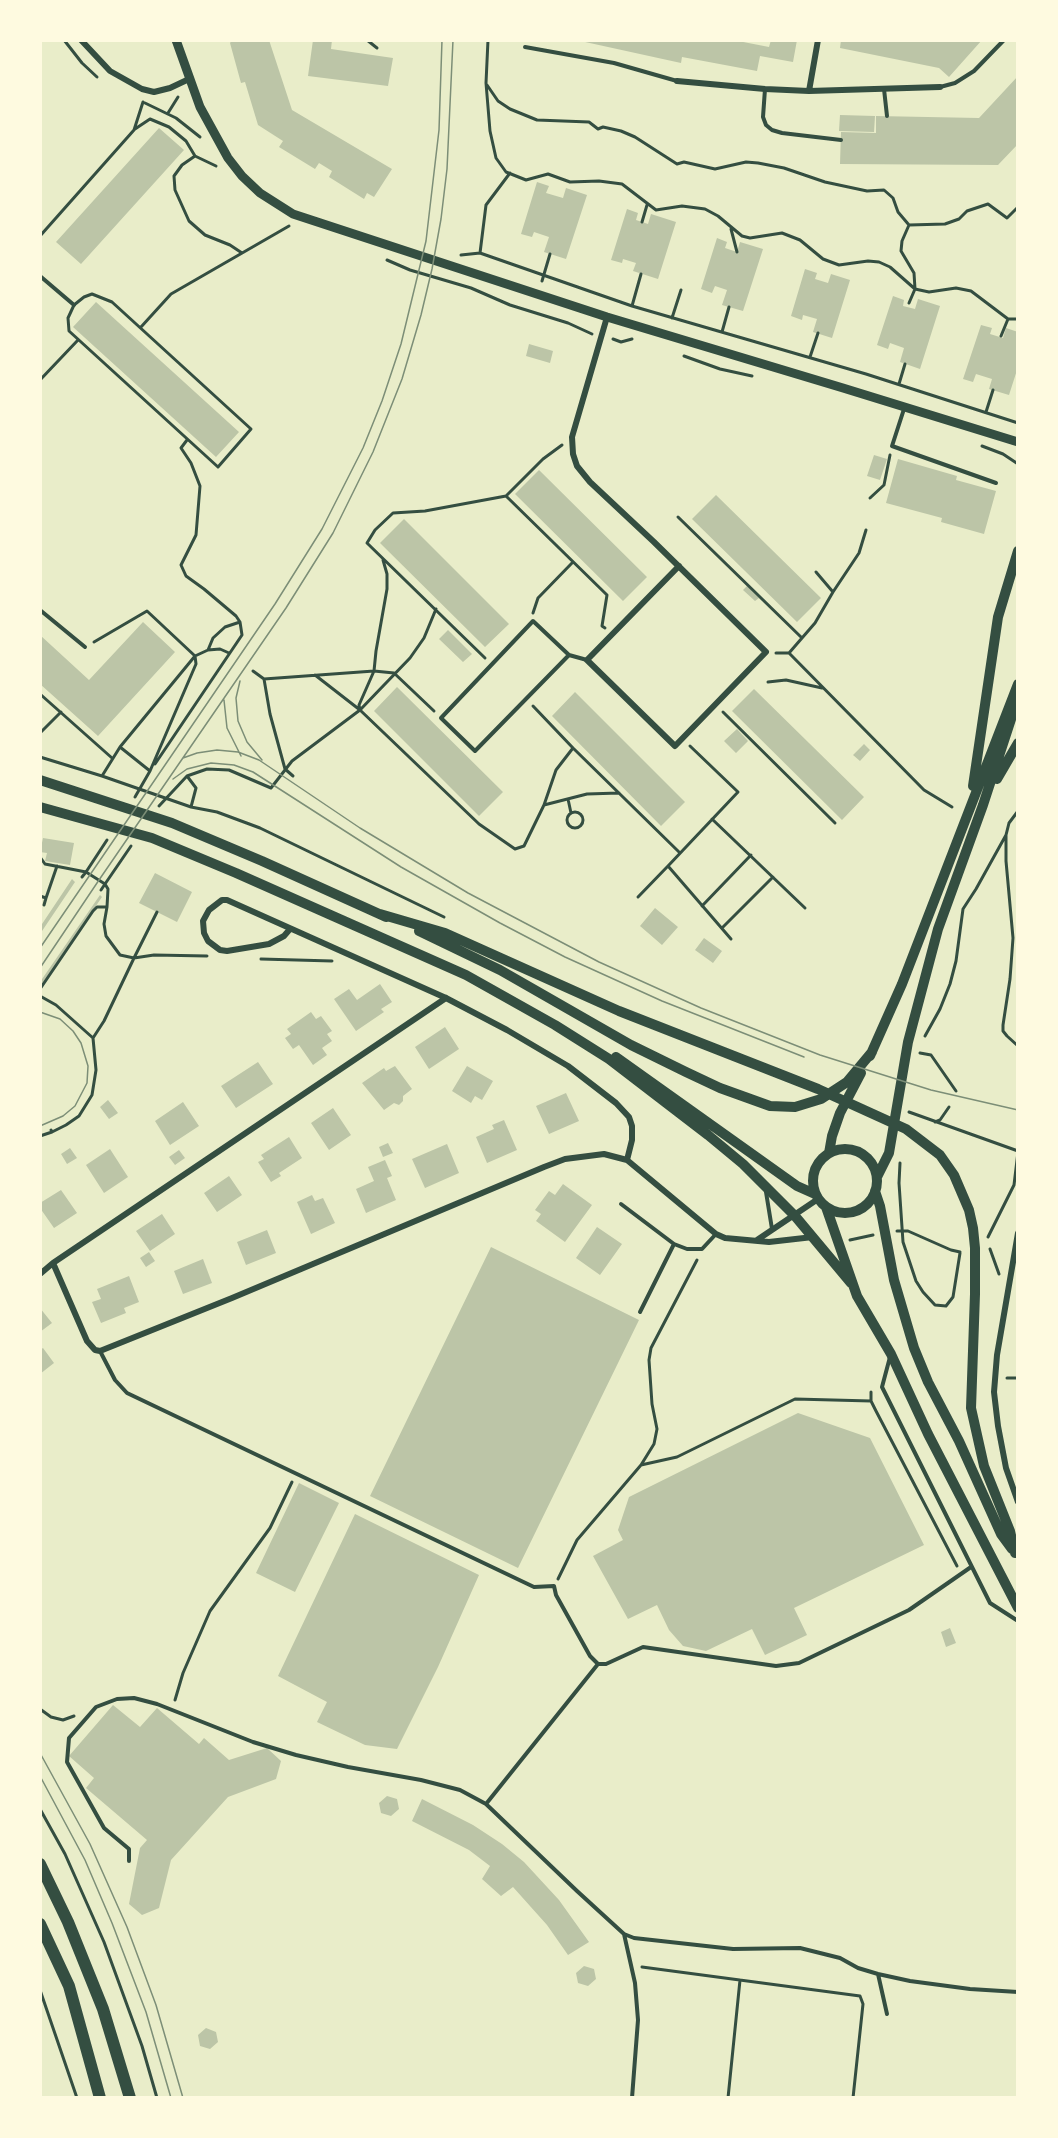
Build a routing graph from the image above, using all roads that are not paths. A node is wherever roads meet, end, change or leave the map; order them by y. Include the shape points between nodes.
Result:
1 (81, 40) edge
2 (176, 40) edge
3 (818, 40) edge
4 (1004, 40) edge
5 (525, 47) dead end
6 (189, 79) junction
7 (677, 81) joint
8 (940, 87) joint
9 (765, 89) junction
10 (884, 89) junction
11 (809, 91) junction
12 (886, 116) dead end
13 (841, 140) dead end
14 (40, 276) edge
15 (74, 305) dead end
16 (607, 317) junction
17 (904, 407) junction
18 (1017, 442) edge
19 (996, 483) dead end
20 (1017, 551) edge
21 (678, 566) junction
22 (40, 610) edge
23 (85, 647) road end
24 (569, 655) junction
25 (587, 660) junction
26 (1017, 684) edge
27 (1017, 701) edge
28 (1017, 743) edge
29 (40, 780) edge
30 (970, 804) junction
31 (983, 805) junction
32 (40, 807) edge
33 (380, 914) junction
34 (290, 929) junction
35 (446, 998) junction
36 (555, 1024) junction
37 (872, 1052) junction
38 (829, 1153) junction
39 (627, 1160) junction
40 (877, 1177) junction
41 (764, 1185) junction
42 (875, 1191) junction
43 (820, 1200) junction
44 (621, 1204) dead end
45 (795, 1216) junction
46 (772, 1230) junction
47 (1017, 1233) edge
48 (716, 1234) junction
49 (813, 1237) junction
50 (756, 1240) junction
51 (674, 1244) junction
52 (53, 1263) junction
53 (40, 1274) edge
54 (851, 1283) junction
55 (1010, 1285) junction
56 (1017, 1286) edge
57 (640, 1311) dead end
58 (100, 1351) junction
59 (891, 1354) junction
60 (1017, 1502) edge
61 (1016, 1555) edge
62 (970, 1567) junction
63 (1017, 1608) edge
64 (1017, 1622) edge
65 (598, 1664) junction
66 (486, 1804) junction
67 (129, 1861) dead end
68 (40, 1864) edge
69 (40, 1924) edge
70 (624, 1934) junction
71 (878, 1974) junction
72 (1017, 1992) edge
73 (887, 2014) dead end
74 (100, 2097) edge
75 (130, 2097) edge
76 (632, 2097) edge

1 - 6 street via 110,72 142,89 154,92
2 - 6 street
3 - 11 street
4 - 8 lane via 974,72
5 - 7 lane via 614,63
6 - 16 street via 232,164 260,193 286,210
7 - 9 street
8 - 10 street
9 - 11 street
9 - 13 lane via 763,117 772,130
10 - 11 street
10 - 12 lane
14 - 15 lane
16 - 17 street
16 - 21 street via 572,437 573,454 590,482
17 - 18 street
17 - 19 lane via 892,446
20 - 30 main road via 999,617
21 - 25 street
21 - 25 street via 766,652 715,705 675,746
22 - 23 lane
24 - 24 lane via 533,621 441,718 475,751
24 - 25 lane
26 - 30 main road
27 - 31 main road
28 - 31 main road
29 - 33 main road via 172,824
30 - 37 main road
31 - 40 main road via 938,929 908,1042 889,1153
32 - 36 main road via 152,838 466,975
33 - 37 main road via 500,970 631,1045 770,1106 795,1107 821,1099 847,1082
33 - 61 main road via 445,933 619,1011 818,1089 906,1129 940,1155 954,1175 969,1210 975,1248 971,1408 984,1466
34 - 34 street via 227,900 209,910 203,921 208,941 227,951 269,944
34 - 35 street
35 - 39 street via 568,1066 616,1103 632,1126
35 - 52 street
36 - 41 main road via 609,1059 699,1128
36 - 43 main road via 629,1065
37 - 38 main road via 840,1113
38 - 40 main road via 858,1151 872,1164
38 - 43 main road via 814,1171 813,1182
39 - 48 street
39 - 58 street via 604,1154 565,1159
40 - 42 main road
41 - 45 main road
41 - 46 lane
42 - 43 main road via 867,1204 853,1212 837,1212
42 - 61 main road via 896,1289 918,1358 1001,1534
43 - 45 street
43 - 54 main road
44 - 51 lane
45 - 46 street
45 - 49 main road
46 - 50 street
47 - 55 street
48 - 50 street via 735,1240
48 - 51 lane via 702,1249
49 - 50 street
49 - 54 main road
51 - 57 lane
52 - 53 street
52 - 58 street via 87,1341
54 - 59 main road
55 - 56 lane
55 - 60 street via 994,1392 1006,1468
58 - 65 lane via 114,1380 127,1393 534,1587 554,1586 590,1656
59 - 62 lane via 882,1387
59 - 63 main road
62 - 64 lane via 990,1603
62 - 65 lane via 909,1610 799,1663 776,1666 643,1647
65 - 66 lane
66 - 67 lane via 450,1787 296,1755 134,1698 117,1699 96,1707 69,1738 67,1762 104,1828 129,1850
66 - 70 lane
68 - 75 main road via 103,2009
69 - 74 main road via 69,1986
70 - 71 lane via 733,1949 800,1948 840,1958
70 - 76 lane via 638,2020
71 - 72 lane via 970,1989
71 - 73 lane

